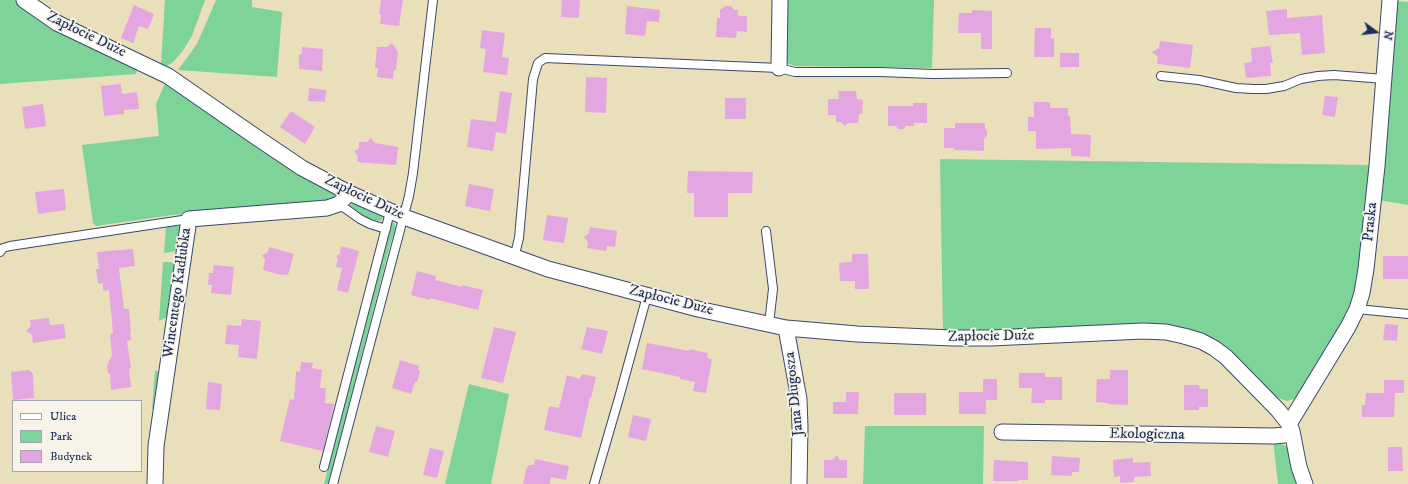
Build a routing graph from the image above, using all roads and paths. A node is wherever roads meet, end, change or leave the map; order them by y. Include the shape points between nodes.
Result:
1 (24, 0) edge
2 (433, 0) edge
3 (780, 0) edge
4 (1390, 0) edge
5 (779, 68) junction
6 (1007, 72) dead end
7 (1161, 76) dead end
8 (1384, 79) junction
9 (344, 199) junction
10 (390, 212) junction
11 (404, 217) junction
12 (189, 219) junction
13 (386, 229) junction
14 (766, 230) dead end
15 (0, 252) edge
16 (514, 258) junction
17 (646, 296) junction
18 (1357, 309) junction
19 (1408, 314) edge
20 (769, 324) junction
21 (786, 328) junction
22 (1290, 428) junction
23 (1002, 432) dead end
24 (324, 467) dead end
25 (154, 484) edge
26 (333, 484) edge
27 (594, 484) edge
28 (799, 484) edge
29 (1305, 484) edge

1 - 9 street, Zapłocie Duże via 57,23 168,76
2 - 11 lane via 413,174
3 - 5 street
4 - 8 street, Praska
5 - 6 lane via 795,72
5 - 16 lane via 553,58 545,58 538,63 533,79 519,238
7 - 8 lane via 1253,89 1284,86 1318,76
8 - 18 street, Praska via 1366,269
9 - 10 street, Zapłocie Duże
9 - 12 street, Wincentego Kadłubka via 327,208
9 - 13 lane via 360,219
10 - 11 street, Zapłocie Duże
10 - 13 lane
11 - 16 street, Zapłocie Duże
11 - 26 lane
12 - 15 lane via 10,246
12 - 25 street, Wincentego Kadłubka via 156,446
13 - 24 lane
14 - 20 lane via 773,289
16 - 17 street, Zapłocie Duże
17 - 20 street, Zapłocie Duże
17 - 27 lane
18 - 19 lane
18 - 22 street, Praska
20 - 21 street, Zapłocie Duże
21 - 22 street, Zapłocie Duże via 953,338 1143,331 1178,334 1201,341 1226,357 1274,405
21 - 28 street, Jana Długosza via 798,399
22 - 23 street, Ekologiczna via 1284,435 1274,436
22 - 29 street, Zapłocie Duże

